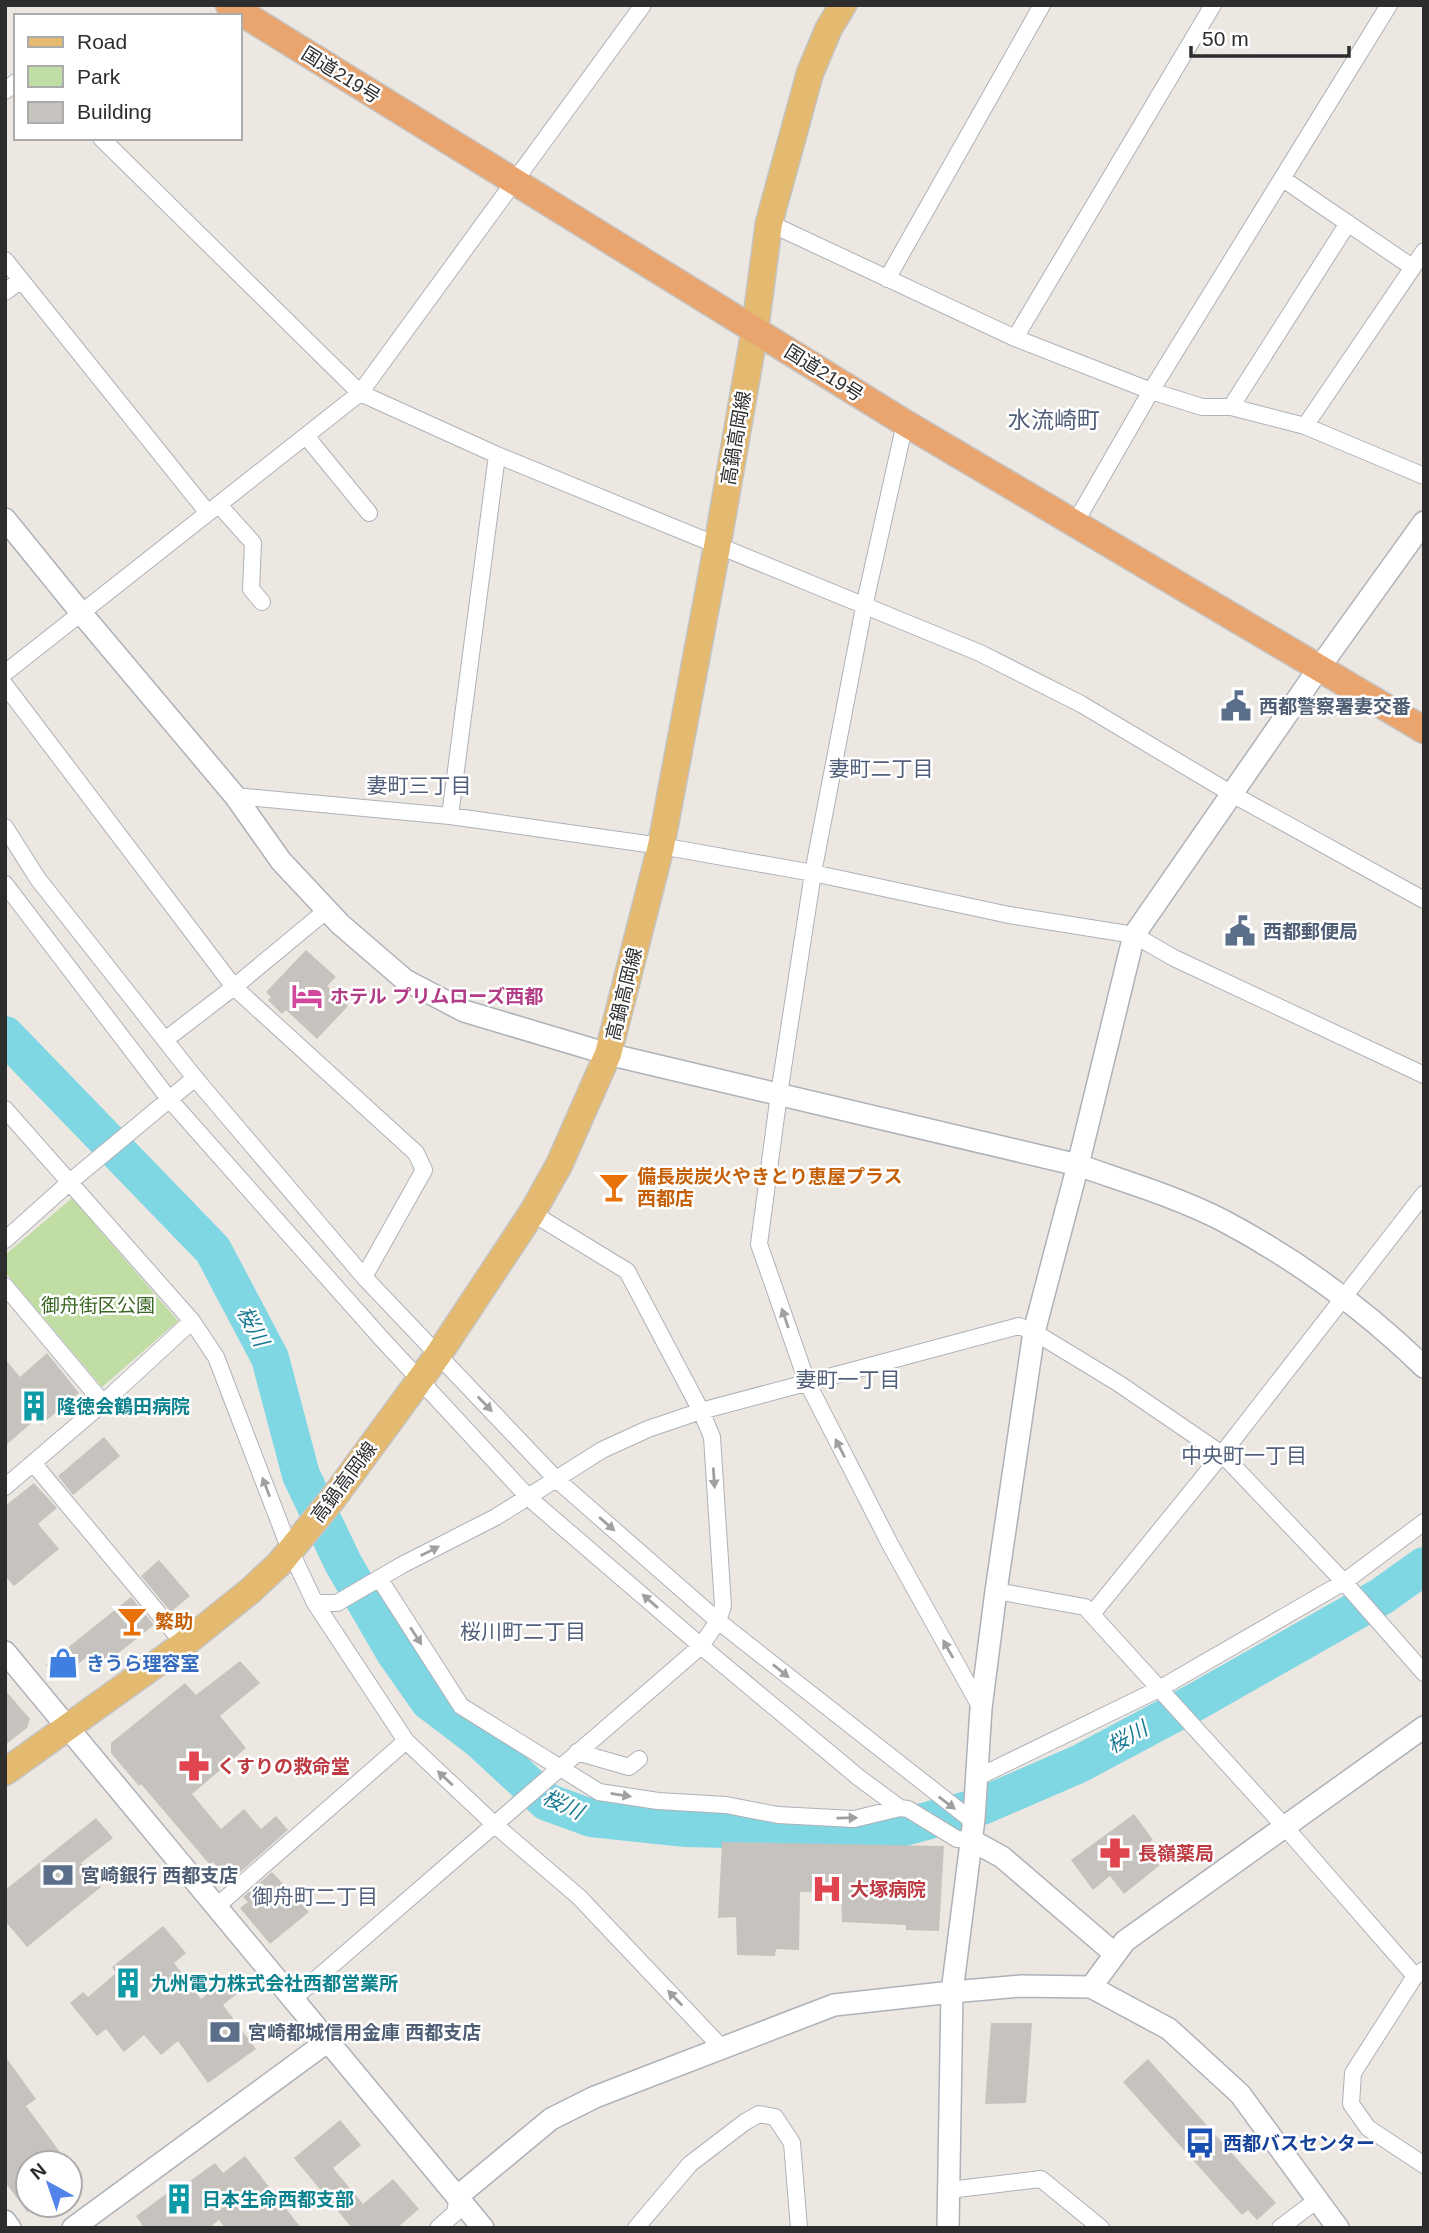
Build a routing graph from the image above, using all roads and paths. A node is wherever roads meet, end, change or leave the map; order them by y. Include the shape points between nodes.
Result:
1 (229, 5) edge
2 (843, 5) edge
3 (1042, 5) edge
4 (1213, 5) edge
5 (1389, 5) edge
6 (637, 7) edge
7 (103, 140) edge
8 (1283, 179) junction
9 (514, 182) junction
10 (769, 223) junction
11 (1348, 223) junction
12 (1424, 251) edge
13 (5, 260) edge
14 (1412, 267) junction
15 (21, 279) junction
16 (887, 279) junction
17 (5, 292) edge
18 (755, 329) junction
19 (1015, 338) junction
20 (1151, 391) junction
21 (360, 393) junction
22 (1231, 407) junction
23 (905, 423) junction
24 (1305, 426) junction
25 (306, 436) junction
26 (497, 455) junction
27 (1424, 476) edge
28 (213, 509) junction
29 (369, 513) dead end
30 (5, 519) edge
31 (1075, 523) junction
32 (1424, 523) edge
33 (717, 547) junction
34 (262, 602) dead end
35 (864, 607) junction
36 (82, 614) junction
37 (1319, 668) junction
38 (5, 674) edge
39 (5, 685) edge
40 (1424, 730) edge
41 (1232, 793) junction
42 (235, 796) junction
43 (450, 816) junction
44 (5, 827) edge
45 (661, 846) junction
46 (813, 873) junction
47 (5, 884) edge
48 (1424, 900) edge
49 (327, 911) junction
50 (1134, 935) junction
51 (234, 987) junction
52 (165, 1040) junction
53 (608, 1054) junction
54 (1424, 1075) edge
55 (195, 1078) junction
56 (779, 1094) junction
57 (169, 1099) junction
58 (5, 1109) edge
59 (1078, 1165) junction
60 (71, 1181) junction
61 (1424, 1194) edge
62 (532, 1213) junction
63 (5, 1240) edge
64 (364, 1277) junction
65 (5, 1286) edge
66 (1344, 1297) junction
67 (192, 1321) junction
68 (1034, 1332) junction
69 (438, 1355) junction
70 (1424, 1367) edge
71 (419, 1380) junction
72 (807, 1382) junction
73 (103, 1403) junction
74 (701, 1411) junction
75 (1222, 1454) junction
76 (33, 1463) junction
77 (556, 1479) junction
78 (5, 1486) edge
79 (529, 1498) junction
80 (1424, 1522) edge
81 (294, 1547) junction
82 (375, 1581) junction
83 (1346, 1585) junction
84 (996, 1591) junction
85 (315, 1603) junction
86 (1092, 1614) junction
87 (718, 1621) junction
88 (184, 1644) junction
89 (701, 1646) junction
90 (5, 1652) edge
91 (1424, 1673) edge
92 (1162, 1692) junction
93 (981, 1708) junction
94 (70, 1727) junction
95 (1424, 1727) edge
96 (406, 1741) junction
97 (577, 1752) junction
98 (639, 1759) dead end
99 (556, 1771) junction
100 (5, 1772) edge
101 (976, 1782) junction
102 (904, 1808) junction
103 (498, 1822) junction
104 (1284, 1826) junction
105 (969, 1829) junction
106 (217, 1906) junction
107 (1115, 1954) junction
108 (1419, 1973) edge
109 (1091, 1987) junction
110 (952, 1992) junction
111 (293, 1999) junction
112 (328, 2041) junction
113 (722, 2048) junction
114 (1424, 2165) edge
115 (948, 2190) junction
116 (458, 2196) junction
117 (1317, 2200) junction
118 (5, 2221) edge
119 (10, 2228) edge
120 (73, 2228) edge
121 (438, 2228) edge
122 (483, 2228) edge
123 (636, 2228) edge
124 (799, 2228) edge
125 (948, 2228) edge
126 (1101, 2228) edge
127 (1280, 2228) edge
128 (1338, 2228) edge

1 - 9 highway, 国道219号
2 - 10 main road, 高鍋高岡線 via 810,73
3 - 16 street
4 - 19 street
5 - 8 street
6 - 9 street
7 - 21 street
8 - 11 street
8 - 20 street
9 - 18 highway, 国道219号
9 - 21 street
10 - 16 street
10 - 18 main road, 高鍋高岡線
11 - 14 street
11 - 22 street
12 - 14 street
13 - 15 street
14 - 24 street
15 - 17 street
15 - 28 street
16 - 19 street
18 - 23 highway, 国道219号
18 - 33 main road, 高鍋高岡線
19 - 20 street
20 - 22 street via 1202,407
20 - 31 street
21 - 25 street
21 - 26 street
22 - 24 street
23 - 31 highway, 国道219号
23 - 35 street
24 - 27 street
25 - 28 street
25 - 29 street
26 - 33 street
26 - 43 street
28 - 34 street via 253,543 251,589
28 - 36 street
30 - 36 street
31 - 37 highway, 国道219号
32 - 37 street
33 - 35 street
33 - 45 main road, 高鍋高岡線
35 - 41 street via 980,653 1081,704
35 - 46 street
36 - 38 street
36 - 42 street
37 - 40 highway, 国道219号
37 - 41 street
39 - 51 street
41 - 48 street
41 - 50 street
42 - 43 street
42 - 49 street via 281,861
43 - 45 street
44 - 52 street via 38,879
45 - 46 street
45 - 53 main road, 高鍋高岡線
46 - 50 street via 1009,915
46 - 56 street
47 - 57 street
49 - 51 street
49 - 53 street via 405,980 452,1005
50 - 54 street
50 - 59 street
51 - 52 street
51 - 64 street via 416,1153 424,1170
52 - 55 street
53 - 56 street
53 - 62 main road, 高鍋高岡線 via 559,1165
55 - 57 street
55 - 64 street
56 - 59 street
72 -> 56 street via 759,1244
57 - 60 street
57 - 71 street
58 - 60 street
59 - 66 street via 1221,1219
59 - 68 street
60 - 63 street
60 - 67 street
61 - 66 street
62 - 69 main road, 高鍋高岡線
62 - 74 street via 627,1271
64 - 69 street
65 - 73 street
66 - 70 street
66 - 75 street
67 - 73 street
81 -> 67 street via 216,1357
68 - 72 street via 1018,1326
68 - 75 street
68 - 84 street
69 - 71 main road, 高鍋高岡線
69 -> 77 street
71 - 79 street
71 - 81 main road, 高鍋高岡線
72 - 74 street
93 -> 72 street
73 - 76 street
74 - 77 street via 602,1450
74 -> 87 street via 712,1437 723,1606
75 - 83 street
75 - 86 street
76 - 78 street
76 - 88 street
77 - 79 street
77 -> 87 street
82 -> 79 street
89 -> 79 street
80 - 83 street
81 - 85 street
81 - 88 main road, 高鍋高岡線 via 275,1569
82 - 85 street via 337,1603
82 -> 99 street via 461,1706
83 - 91 street
83 - 92 street
84 - 86 street via 1085,1607
84 - 93 street
85 - 96 street
86 - 92 street
87 - 89 street
87 -> 105 street via 925,1786
88 - 94 main road, 高鍋高岡線
89 - 97 street
89 - 102 street via 858,1777
90 - 94 street
92 - 101 street
92 - 104 street
93 - 101 street
94 - 100 main road, 高鍋高岡線
94 - 106 street
95 - 104 street
103 -> 96 street
96 - 106 street
97 - 98 street via 629,1767
97 - 99 street
99 -> 102 street via 599,1792 778,1815 853,1819
99 - 103 street
101 - 105 street
102 - 105 street
103 - 111 street
113 -> 103 street via 579,1897
104 - 107 street via 1125,1941
104 - 108 street
105 - 107 street
105 - 110 street
106 - 111 street
107 - 109 street
108 - 114 street via 1353,2073 1351,2104 1368,2129
109 - 110 street via 1021,1986
109 - 117 street via 1169,2029 1240,2094
110 - 113 street via 834,2005
110 - 115 street
111 - 112 street
112 - 116 street
112 - 120 street
113 - 116 street via 551,2119
115 - 125 street
115 - 126 street via 1041,2179
116 - 121 street via 455,2213
116 - 122 street
117 - 127 street
117 - 128 street
118 - 119 street
123 - 124 street via 690,2164 759,2114 775,2118 792,2143

